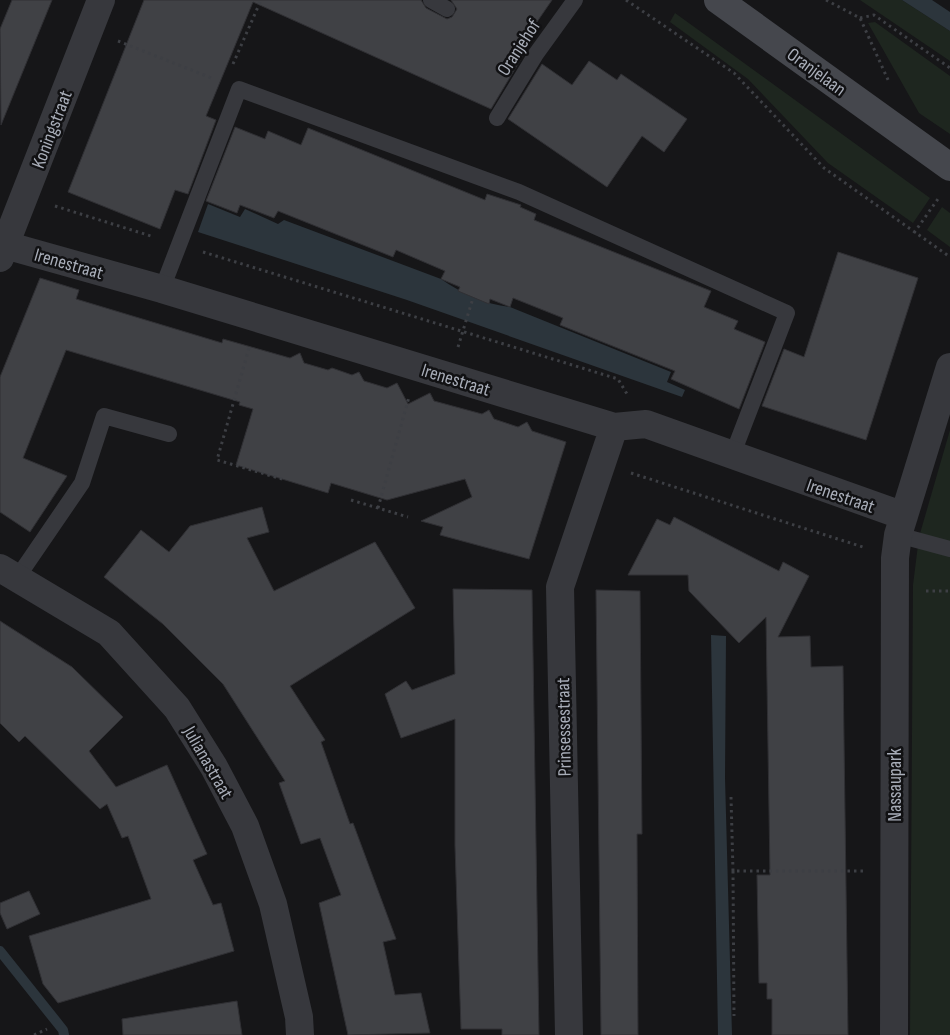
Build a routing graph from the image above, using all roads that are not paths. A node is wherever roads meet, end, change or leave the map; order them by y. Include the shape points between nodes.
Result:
1 (101, 0) edge
2 (431, 0) edge
3 (575, 0) edge
4 (718, 0) edge
5 (448, 9) dead end
6 (497, 118) dead end
7 (947, 178) edge
8 (3, 251) edge
9 (162, 289) junction
10 (950, 367) edge
11 (614, 427) junction
12 (169, 434) dead end
13 (732, 456) junction
14 (899, 536) junction
15 (944, 547) edge
16 (9, 573) edge
17 (300, 1035) edge
18 (569, 1035) edge
19 (894, 1035) edge

1 - 8 street, Koningstraat
2 - 5 lane
3 - 6 lane, Oranjehof via 536,54
4 - 7 main road, Oranjelaan
8 - 9 street, Irenestraat
9 - 11 street, Irenestraat
9 - 13 lane via 232,86 519,192 787,314
10 - 14 street, Nassaupark
11 - 13 street, Irenestraat via 646,424
11 - 18 street, Prinsessestraat via 560,586
12 - 16 lane via 104,416 82,483
13 - 14 street, Irenestraat
14 - 15 lane
14 - 19 street, Nassaupark
16 - 17 street, Julianastraat via 109,633 177,708 214,767 245,826 273,904 299,1016

